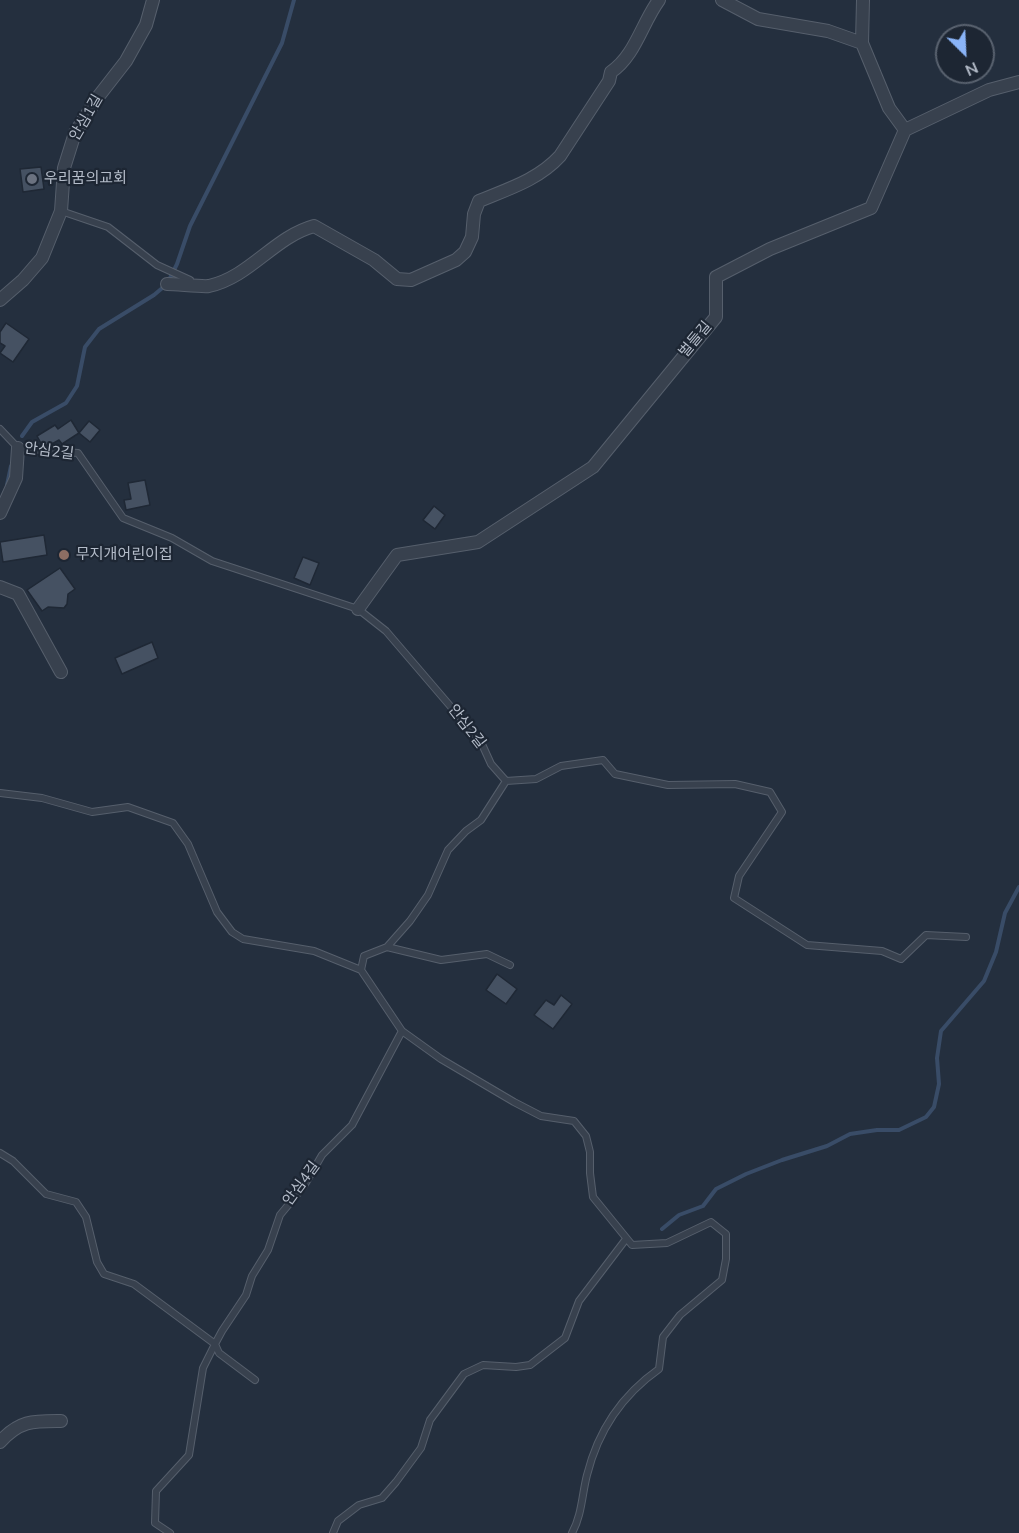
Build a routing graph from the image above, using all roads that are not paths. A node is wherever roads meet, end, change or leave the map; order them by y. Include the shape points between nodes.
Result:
1 (153, 0) edge
2 (659, 0) edge
3 (722, 0) edge
4 (863, 0) edge
5 (861, 43) junction
6 (1019, 82) edge
7 (905, 130) junction
8 (61, 211) junction
9 (190, 280) dead end
10 (167, 284) dead end
11 (0, 300) edge
12 (0, 429) edge
13 (18, 448) junction
14 (0, 513) edge
15 (0, 587) edge
16 (358, 609) junction
17 (61, 672) dead end
18 (507, 781) junction
19 (0, 793) edge
20 (966, 937) dead end
21 (387, 947) junction
22 (510, 965) dead end
23 (361, 970) junction
24 (402, 1031) junction
25 (0, 1153) edge
26 (626, 1239) junction
27 (215, 1344) junction
28 (255, 1380) dead end
29 (61, 1421) dead end
30 (0, 1442) edge
31 (170, 1533) edge
32 (333, 1533) edge
33 (572, 1533) edge

1 - 8 street, 안심1길 via 146,25 126,61 75,133 64,168
2 - 10 street via 560,156 531,179 479,201 472,237 456,260 411,280 397,279 374,260 314,226 298,230 236,277 207,286
3 - 5 street via 758,19 828,31
4 - 5 street
5 - 7 street via 890,108
6 - 7 street via 989,90
7 - 16 street, 벌들길 via 871,208 770,249 716,277 716,317 593,467 478,542 397,555
8 - 9 lane via 108,227 157,266
8 - 11 street, 안심1길 via 42,258
12 - 13 lane, 안심2길
13 - 14 street via 16,478
13 - 16 lane, 안심2길 via 78,453 123,518 172,538 212,561
15 - 17 street via 18,594
16 - 18 lane, 안심2길 via 386,631 481,742 491,764
18 - 20 lane via 536,779 561,766 603,760 615,774 668,785 735,784 771,792 782,812 739,876 734,898 807,945 882,951 901,959 927,935
18 - 21 lane via 481,820 448,850 428,895
19 - 23 lane via 42,798 92,812 128,807 173,823 188,844 217,912 232,932 243,939 314,951
21 - 22 lane via 441,960 487,954
21 - 23 lane via 364,956
23 - 24 lane
24 - 26 lane via 514,1102 541,1116 574,1121 586,1136 591,1152 593,1197
24 - 27 lane, 안심4길 via 352,1125 322,1155 304,1186 280,1215 246,1295
25 - 27 lane via 46,1194 76,1202 86,1217 97,1262 104,1274 134,1284
26 - 32 lane via 579,1301 565,1338 530,1365 483,1365 464,1374 430,1420 421,1448 396,1482 382,1498 359,1505 338,1521
26 - 33 lane via 632,1245 667,1243 711,1222 726,1234 726,1259 722,1280 680,1315 663,1337 659,1369 615,1411 599,1437
27 - 28 lane via 219,1353
27 - 31 lane, 안심4길 via 204,1368 189,1455 156,1491 155,1523
29 - 30 street via 31,1421 12,1429

